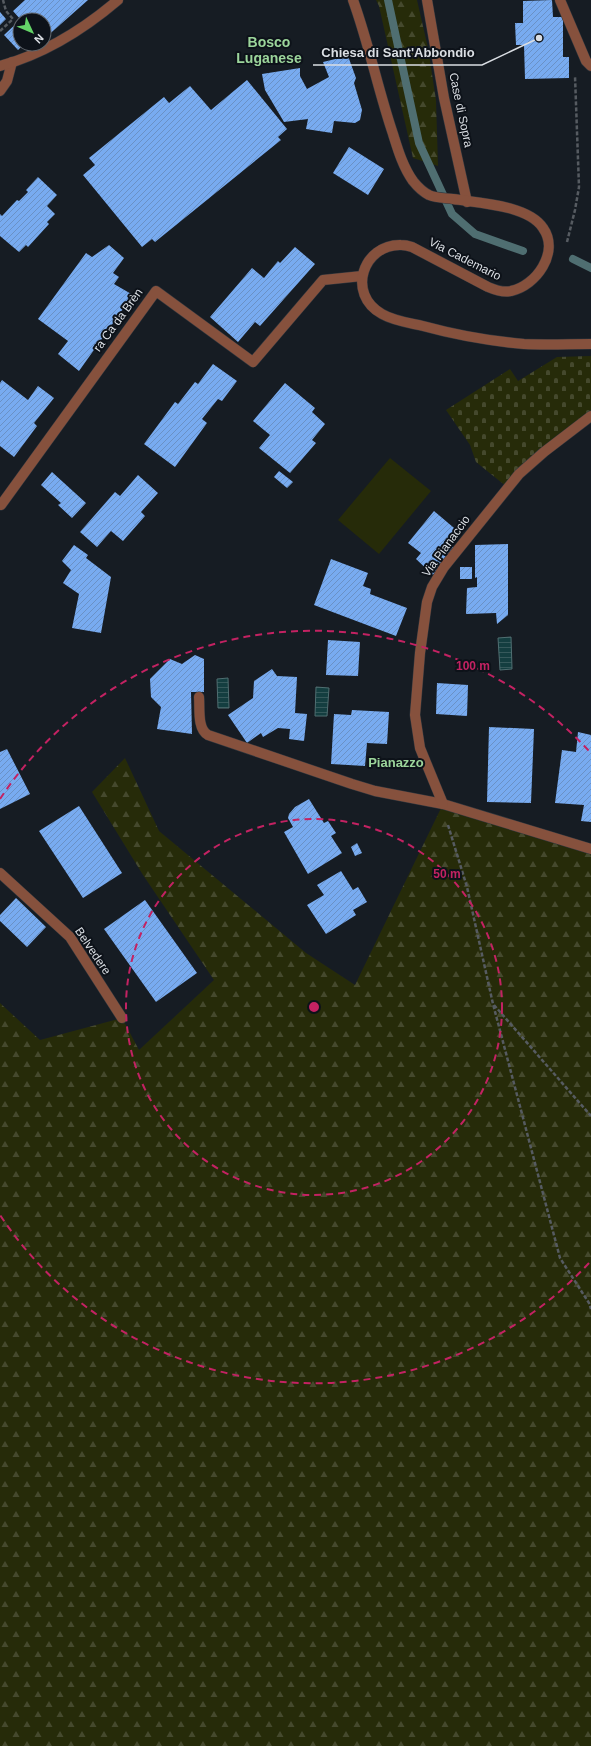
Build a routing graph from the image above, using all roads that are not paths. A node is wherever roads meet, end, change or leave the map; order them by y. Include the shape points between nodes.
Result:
1 (118, 0) edge
2 (353, 0) edge
3 (428, 0) edge
4 (560, 0) edge
5 (12, 62) junction
6 (0, 66) edge
7 (591, 66) edge
8 (0, 91) edge
9 (463, 201) junction
10 (362, 276) junction
11 (591, 344) edge
12 (591, 416) edge
13 (1, 505) dead end
14 (199, 697) dead end
15 (443, 804) junction
16 (591, 849) edge
17 (0, 873) edge
18 (122, 1018) dead end

1 - 5 street via 83,27 45,49
2 - 9 street, Via Cademario via 368,43 387,116 404,164 413,181 428,194
3 - 9 street, Case di Sopra
4 - 7 street via 586,61
5 - 6 street
5 - 8 street via 7,81
9 - 10 street, Via Cademario via 514,210 544,228 549,248 547,259 532,281 520,289 500,291 477,282 423,252 401,245 391,246 371,258
10 - 11 street via 363,294 368,302 389,318 457,334 509,342 546,345
10 - 13 street, ra Ca da Brèn via 323,280 253,362 156,291
12 - 15 street, Via Pianaccio via 519,474 444,567 432,587 427,602 414,715 420,748
14 - 15 street via 201,726 208,735 375,791
15 - 16 street
17 - 18 street, Belvedere via 70,937

